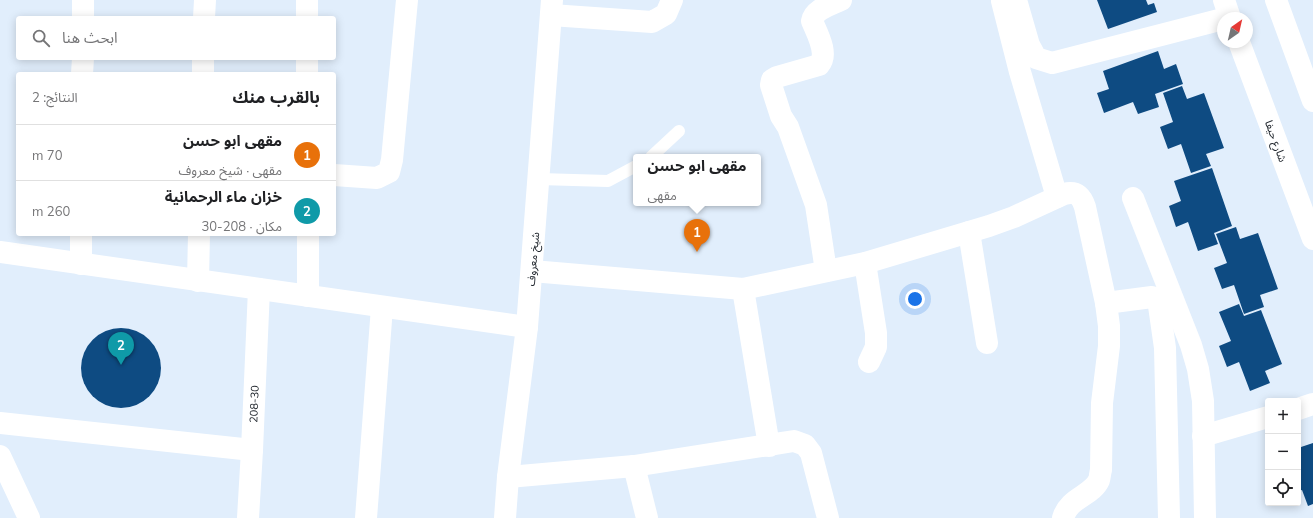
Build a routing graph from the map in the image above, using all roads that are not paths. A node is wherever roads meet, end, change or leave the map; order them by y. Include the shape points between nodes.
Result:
1 (83, 0) edge
2 (205, 0) edge
3 (307, 0) edge
4 (407, 0) edge
5 (672, 0) edge
6 (841, 0) edge
7 (1001, 0) edge
8 (1016, 0) edge
9 (1276, 0) edge
10 (551, 8) edge
11 (83, 16) edge
12 (204, 16) edge
13 (307, 16) edge
14 (1217, 17) edge
15 (1241, 48) edge
16 (83, 60) edge
17 (203, 60) edge
18 (307, 60) edge
19 (82, 72) edge
20 (203, 72) edge
21 (307, 72) edge
22 (1313, 101) edge
23 (679, 132) dead end
24 (653, 154) edge
25 (633, 168) edge
26 (336, 175) edge
27 (539, 179) junction
28 (1057, 197) junction
29 (1133, 198) dead end
30 (969, 232) junction
31 (81, 236) edge
32 (199, 236) edge
33 (308, 236) edge
34 (1313, 239) edge
35 (0, 252) edge
36 (865, 263) junction
37 (81, 264) junction
38 (532, 271) junction
39 (826, 271) junction
40 (198, 280) junction
41 (259, 289) junction
42 (743, 289) junction
43 (308, 296) junction
44 (1106, 304) junction
45 (382, 306) junction
46 (527, 327) junction
47 (987, 343) dead end
48 (869, 362) dead end
49 (1313, 404) edge
50 (1301, 408) edge
51 (1265, 418) edge
52 (0, 423) edge
53 (1203, 436) junction
54 (769, 446) junction
55 (252, 450) junction
56 (0, 456) edge
57 (634, 466) junction
58 (508, 477) junction
59 (29, 518) edge
60 (248, 518) edge
61 (366, 518) edge
62 (505, 518) edge
63 (647, 518) edge
64 (828, 518) edge
65 (1063, 518) edge
66 (1169, 518) edge
67 (1205, 518) edge

1 - 11 street
2 - 12 street
3 - 13 street
4 - 26 street via 392,160 388,172 377,178
5 - 10 street via 666,14 652,22
6 - 39 street via 817,12 813,17 823,56 819,65 777,77 772,80 771,85 814,200
7 - 28 street
8 - 14 street via 1029,45 1036,58 1052,63
9 - 22 street
10 - 27 street, شیخ معروف
15 - 34 street, شارع حيفا
16 - 19 street
17 - 20 street
18 - 21 street
23 - 24 lane
25 - 27 lane via 608,181
27 - 38 street, شیخ معروف
28 - 30 street via 1014,218
28 - 44 street via 1071,192 1083,200
29 - 53 street via 1191,345 1203,402
30 - 36 street
30 - 47 street
31 - 37 street
32 - 40 street
33 - 43 street
35 - 37 street
36 - 39 street
36 - 48 street via 876,333 876,348
37 - 40 street
38 - 42 street
38 - 46 street, شیخ معروف
39 - 42 street
40 - 41 street
41 - 43 street
41 - 55 street, 208-30
42 - 54 street
43 - 45 street
44 - 65 street via 1109,346 1102,403 1099,480 1067,508
44 - 66 street via 1152,297 1160,306 1165,348
45 - 46 street
45 - 61 street
46 - 58 street, شیخ معروف
49 - 50 street
51 - 53 street
52 - 55 street
53 - 67 street
54 - 57 street
54 - 64 street via 794,441 805,445 812,454
55 - 60 street, 208-30
56 - 59 street
57 - 58 street
57 - 63 street
58 - 62 street, شیخ معروف

